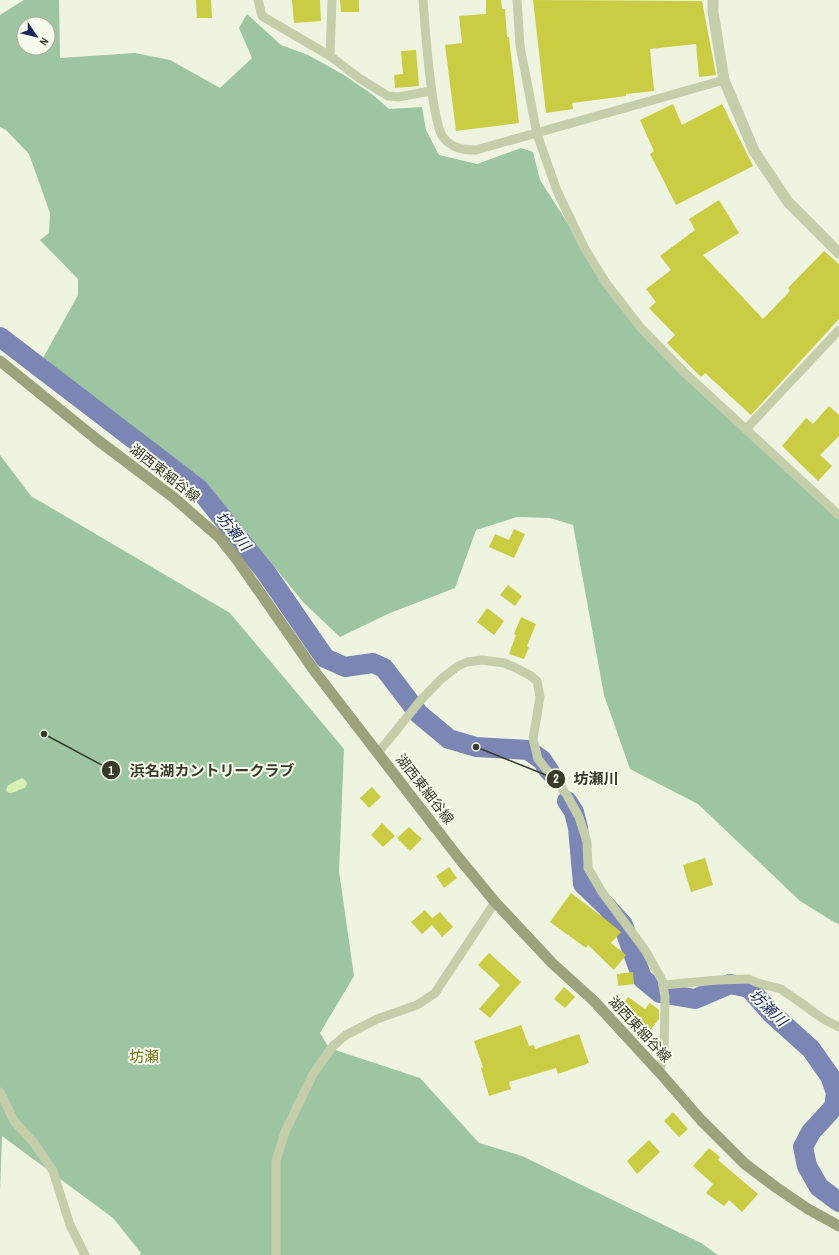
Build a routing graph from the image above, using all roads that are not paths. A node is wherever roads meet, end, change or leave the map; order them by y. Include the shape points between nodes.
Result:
1 (258, 0) edge
2 (332, 0) edge
3 (423, 0) edge
4 (517, 0) edge
5 (713, 0) edge
6 (330, 56) junction
7 (724, 80) junction
8 (432, 91) junction
9 (537, 134) junction
10 (839, 253) edge
11 (839, 330) edge
12 (0, 361) edge
13 (746, 429) junction
14 (839, 515) edge
15 (378, 753) junction
16 (495, 902) junction
17 (663, 985) junction
18 (839, 1027) edge
19 (659, 1071) junction
20 (0, 1092) edge
21 (839, 1226) edge
22 (85, 1255) edge
23 (276, 1255) edge

1 - 6 street via 262,16
2 - 6 street
3 - 8 street
4 - 9 street via 520,46
5 - 7 street
6 - 8 street via 388,96 398,97
7 - 9 street
7 - 10 street via 754,151 788,202
8 - 9 street via 442,137 452,146 476,150
9 - 13 street via 557,191 585,250 606,283 641,328
11 - 13 street
12 - 15 main road, 湖西東細谷線 via 173,497 220,538 316,673
13 - 14 street
15 - 16 main road, 湖西東細谷線
15 - 17 street via 420,701 458,666 482,660 504,663 531,676 536,681 540,697 533,739 538,759 567,795 579,817 586,842 588,868 602,892 645,950
16 - 19 main road, 湖西東細谷線 via 552,963 594,1001
16 - 23 street via 435,993 417,1005 377,1019 346,1034 333,1046 313,1074 285,1132 276,1161
17 - 18 street via 749,979 781,989
17 - 19 street via 666,1018 664,1056
19 - 21 main road, 湖西東細谷線 via 701,1120 745,1164 776,1188
20 - 22 street via 14,1121 34,1143 53,1171 70,1225

